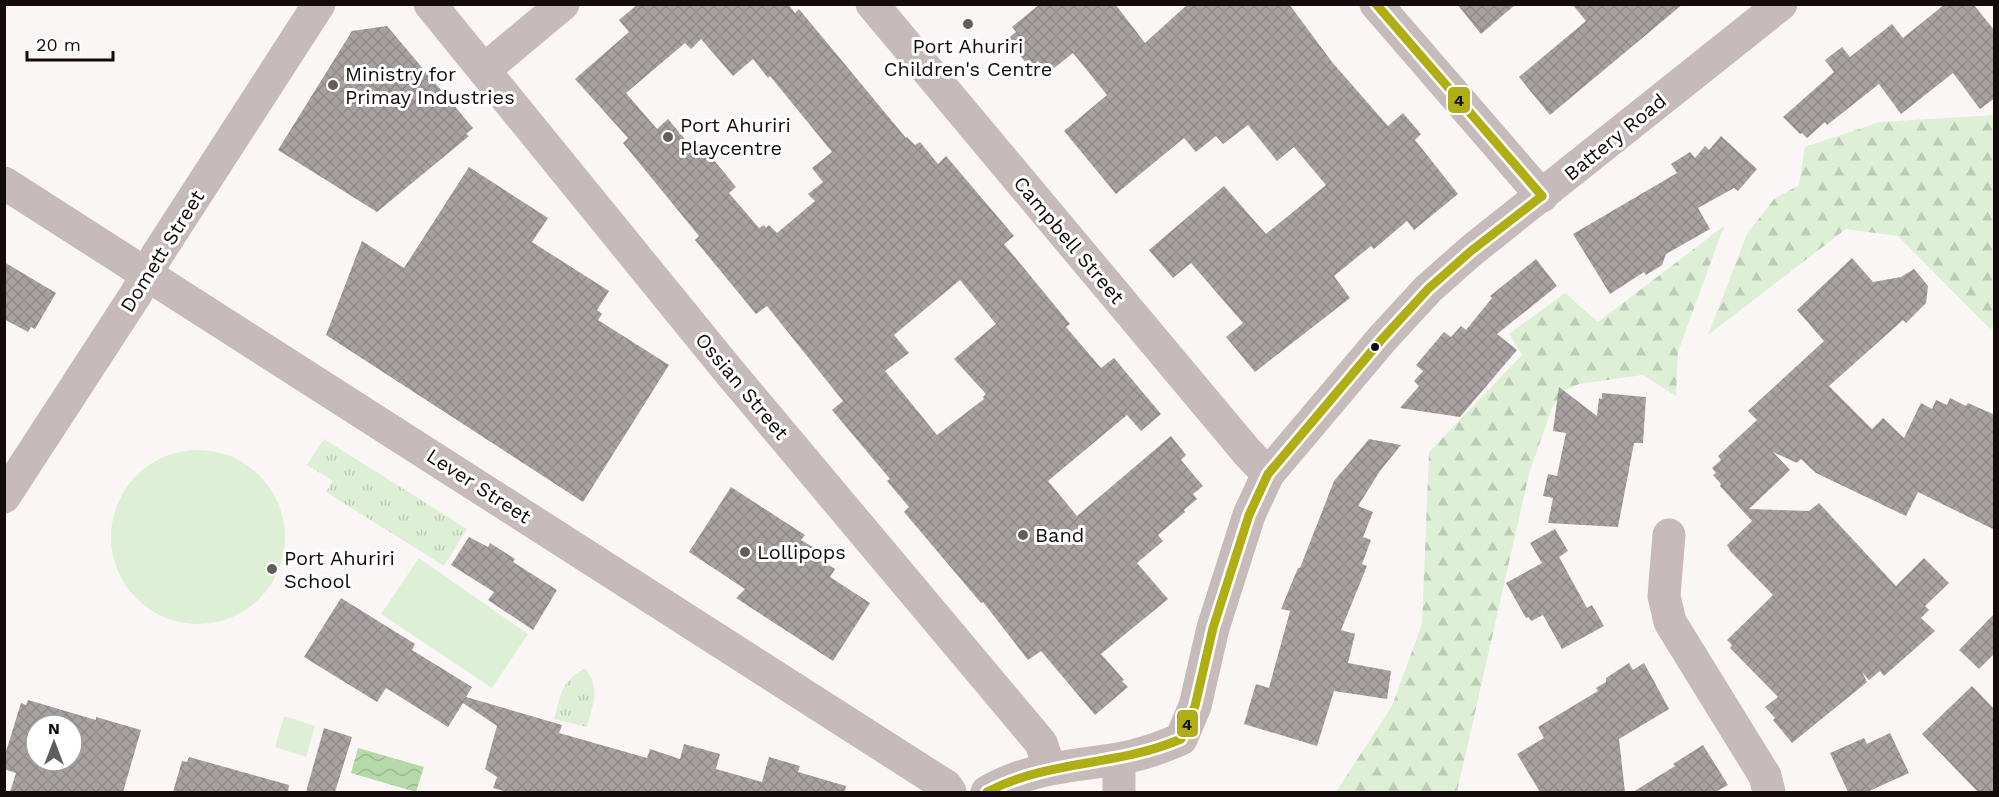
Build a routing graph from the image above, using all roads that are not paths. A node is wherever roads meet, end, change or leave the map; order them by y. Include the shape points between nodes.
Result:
1 (319, 4) edge
2 (430, 4) edge
3 (563, 4) edge
4 (872, 4) edge
5 (1376, 4) edge
6 (1781, 4) edge
7 (484, 70) junction
8 (4, 183) edge
9 (1542, 196) junction
10 (149, 274) junction
11 (1268, 474) junction
12 (4, 496) edge
13 (1669, 535) dead end
14 (1119, 759) junction
15 (1050, 769) junction
16 (950, 792) edge
17 (987, 792) edge
18 (1119, 792) edge
19 (1769, 792) edge

1 - 10 street, Domett Street via 162,247
2 - 7 street, Ossian Street
3 - 7 street
4 - 11 street, Campbell Street
5 - 9 street
6 - 9 street, Battery Road
7 - 15 street, Ossian Street via 727,369 1041,743
8 - 10 street, Lever Street
9 - 11 street, Battery Road via 1428,289
10 - 12 street, Domett Street
10 - 16 street, Lever Street
11 - 14 street, Battery Road via 1249,516 1213,628 1195,705 1181,739
13 - 19 street via 1664,596 1670,622 1765,776
14 - 15 street, Battery Road
14 - 18 street
15 - 17 street, Battery Road

